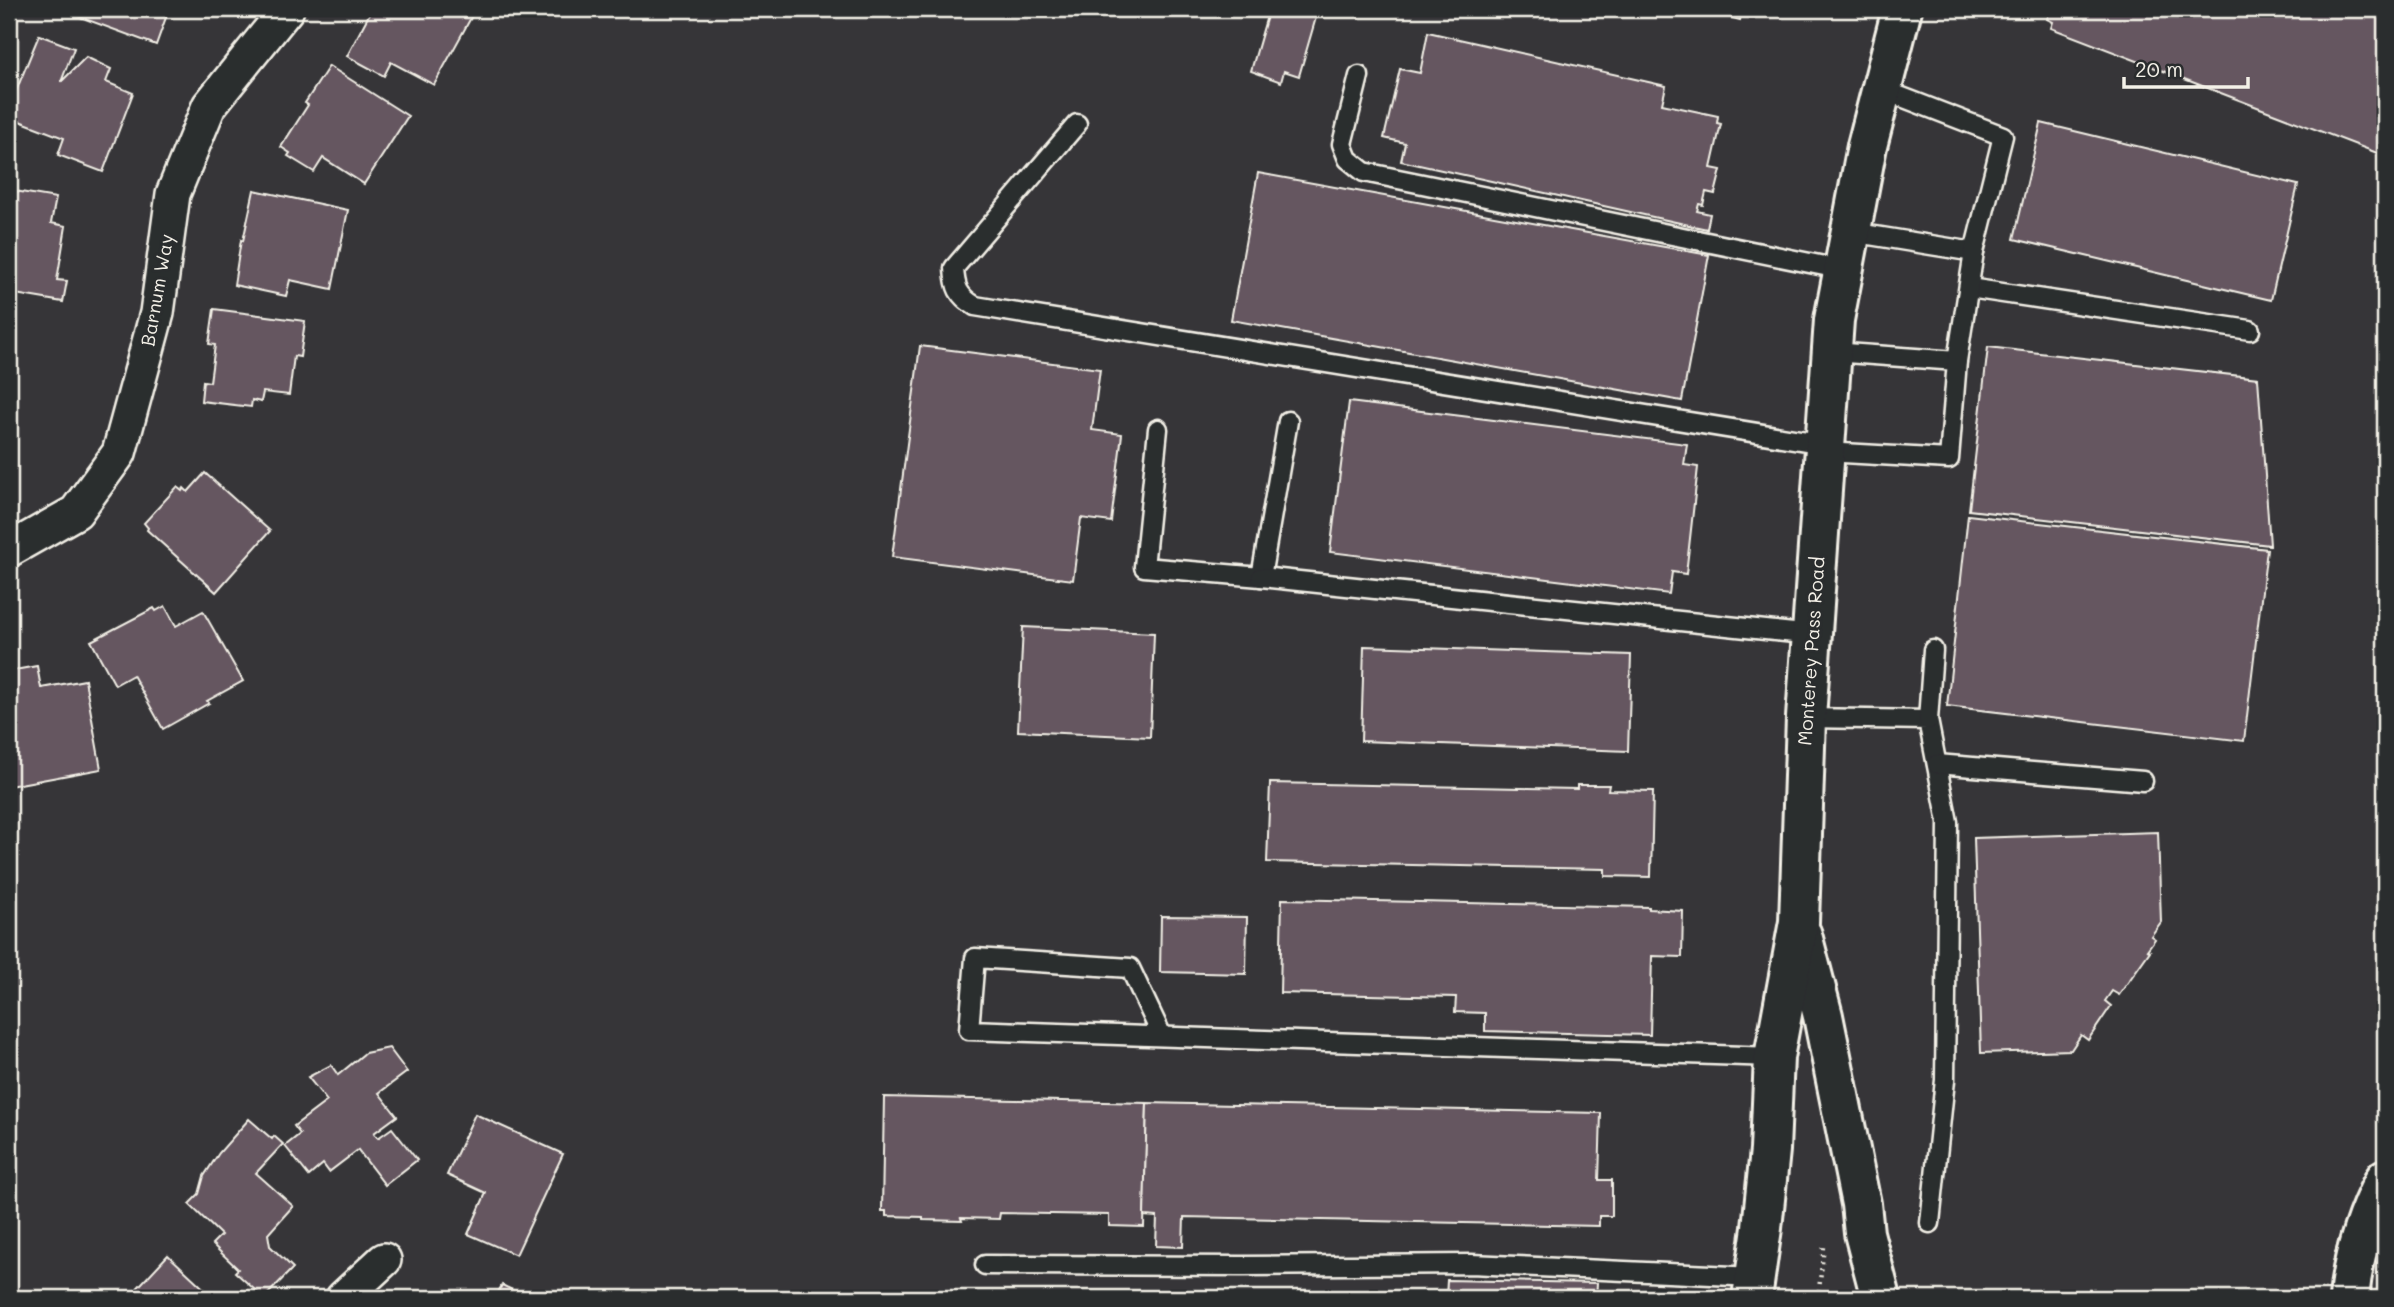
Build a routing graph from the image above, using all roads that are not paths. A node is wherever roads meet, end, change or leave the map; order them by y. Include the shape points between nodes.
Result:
1 (287, 9) edge
2 (1902, 9) edge
3 (1359, 76) dead end
4 (1881, 89) junction
5 (1077, 124) dead end
6 (1851, 232) junction
7 (1974, 252) junction
8 (1844, 270) junction
9 (1969, 288) junction
10 (2250, 330) dead end
11 (1832, 352) junction
12 (1957, 361) junction
13 (1288, 421) dead end
14 (1158, 429) dead end
15 (1825, 448) junction
16 (9, 550) edge
17 (1261, 577) junction
18 (1812, 635) junction
19 (1933, 650) dead end
20 (1806, 718) junction
21 (1928, 720) junction
22 (1937, 764) junction
23 (2143, 781) dead end
24 (1799, 922) junction
25 (1162, 1036) junction
26 (1774, 1057) junction
27 (2385, 1179) edge
28 (1930, 1223) dead end
29 (384, 1260) dead end
30 (985, 1265) dead end
31 (1754, 1288) edge
32 (343, 1298) edge
33 (1881, 1298) edge
34 (2349, 1298) edge

1 - 16 street, Barnum Way via 209,106 173,194 157,313 119,453 76,512
2 - 4 main road, Monterey Pass Road
3 - 8 lane via 1342,144 1348,159 1364,172
4 - 6 main road, Monterey Pass Road
4 - 7 lane via 2003,136
5 - 15 lane via 954,268 962,298 975,306
6 - 7 lane
6 - 8 main road, Monterey Pass Road
7 - 9 lane
8 - 11 main road, Monterey Pass Road
9 - 10 lane
9 - 12 lane
11 - 12 lane
11 - 15 main road, Monterey Pass Road
12 - 15 lane via 1949,459
13 - 17 lane
14 - 17 lane via 1144,567
15 - 18 main road, Monterey Pass Road
17 - 18 lane
18 - 20 main road, Monterey Pass Road
19 - 21 lane
20 - 21 lane
20 - 24 main road, Monterey Pass Road
21 - 22 lane
22 - 23 lane
22 - 28 lane via 1948,822 1945,1080
24 - 26 main road, Monterey Pass Road
24 - 33 main road
25 - 25 lane via 969,1030 975,958 1129,968
25 - 26 lane
26 - 31 main road, Monterey Pass Road via 1770,1150
27 - 34 main road via 2362,1232
29 - 32 street
30 - 31 lane via 1471,1264

